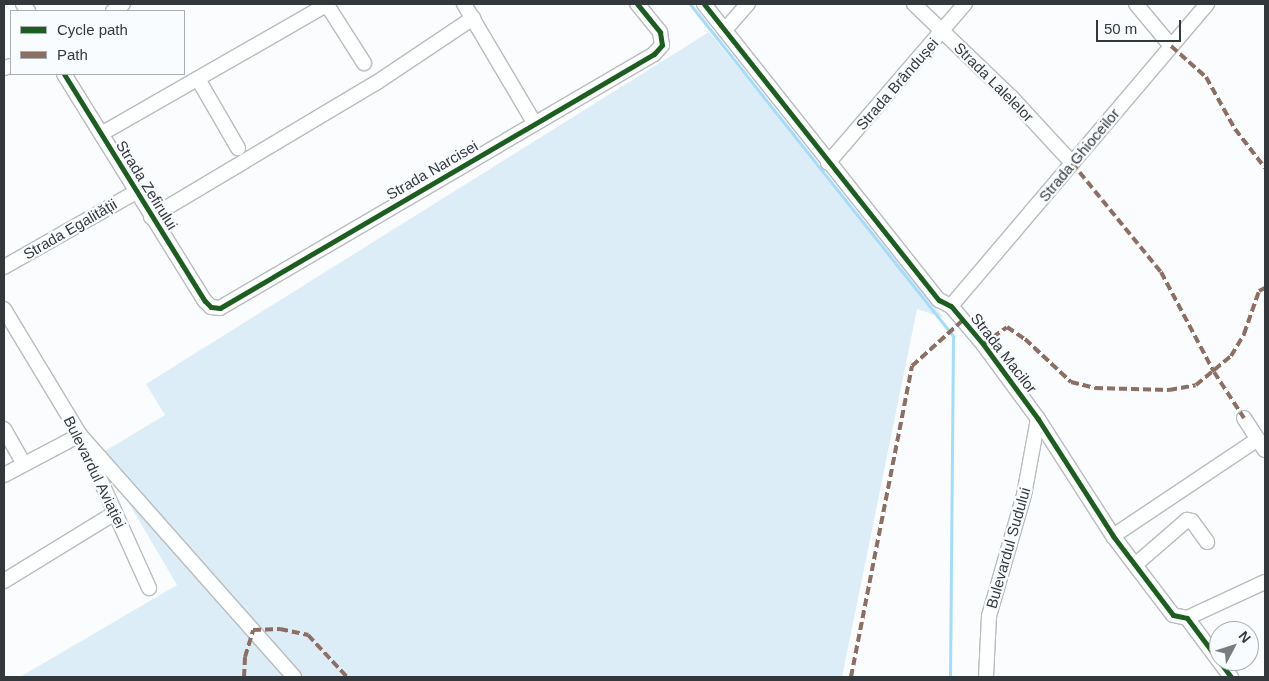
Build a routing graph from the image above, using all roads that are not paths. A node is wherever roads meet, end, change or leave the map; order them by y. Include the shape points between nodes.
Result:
1 (328, 4) edge
2 (464, 4) edge
3 (637, 4) edge
4 (704, 4) edge
5 (748, 4) edge
6 (914, 4) edge
7 (965, 4) edge
8 (1136, 4) edge
9 (1207, 4) edge
10 (473, 18) junction
11 (725, 30) junction
12 (943, 32) junction
13 (1171, 46) junction
14 (364, 63) dead end
15 (65, 75) edge
16 (198, 79) junction
17 (535, 124) junction
18 (101, 134) junction
19 (238, 148) dead end
20 (828, 163) junction
21 (1072, 163) junction
22 (136, 192) junction
23 (151, 216) junction
24 (4, 267) edge
25 (950, 306) junction
26 (211, 307) joint
27 (4, 309) edge
28 (1244, 418) dead end
29 (1038, 419) junction
30 (4, 429) edge
31 (80, 435) junction
32 (1261, 444) edge
33 (24, 464) junction
34 (4, 475) edge
35 (115, 513) junction
36 (1113, 536) junction
37 (1207, 542) dead end
38 (1135, 565) junction
39 (4, 581) edge
40 (1265, 582) edge
41 (149, 588) dead end
42 (1187, 618) junction
43 (294, 677) edge
44 (986, 677) edge
45 (1231, 677) edge

1 - 14 street
1 - 16 street
2 - 10 street
3 - 17 street, Strada Narcisei via 660,32 662,45 654,54
4 - 11 street, Strada Macilor
5 - 11 street
6 - 12 street, Strada Lalelelor
7 - 12 street, Strada Brândușei
8 - 13 street
9 - 13 street, Strada Ghioceilor
10 - 17 street
10 - 23 street via 376,84
11 - 20 street, Strada Macilor
12 - 20 street, Strada Brândușei
12 - 21 street, Strada Lalelelor via 1012,98
13 - 21 street, Strada Ghioceilor
15 - 18 street, Strada Zefirului
16 - 18 street
16 - 19 street
17 - 26 street, Strada Narcisei via 230,303 220,308
18 - 22 street, Strada Zefirului
20 - 25 street, Strada Macilor via 939,300
21 - 25 street, Strada Ghioceilor
22 - 23 street, Strada Zefirului
22 - 24 street, Strada Egalității
23 - 26 street, Strada Zefirului
25 - 29 street, Strada Macilor
27 - 31 street, Bulevardul Aviației
28 - 32 street
29 - 36 street, Strada Macilor
29 - 44 street, Bulevardul Sudului via 1024,495 989,616
30 - 33 street
31 - 33 street
31 - 35 street, Bulevardul Aviației
31 - 43 street
32 - 36 street
33 - 34 street
35 - 39 street
35 - 41 street, Bulevardul Aviației
36 - 38 street, Strada Macilor
37 - 38 street via 1192,521 1187,520
38 - 42 street, Strada Macilor via 1173,615
40 - 42 street
42 - 45 street, Strada Macilor

